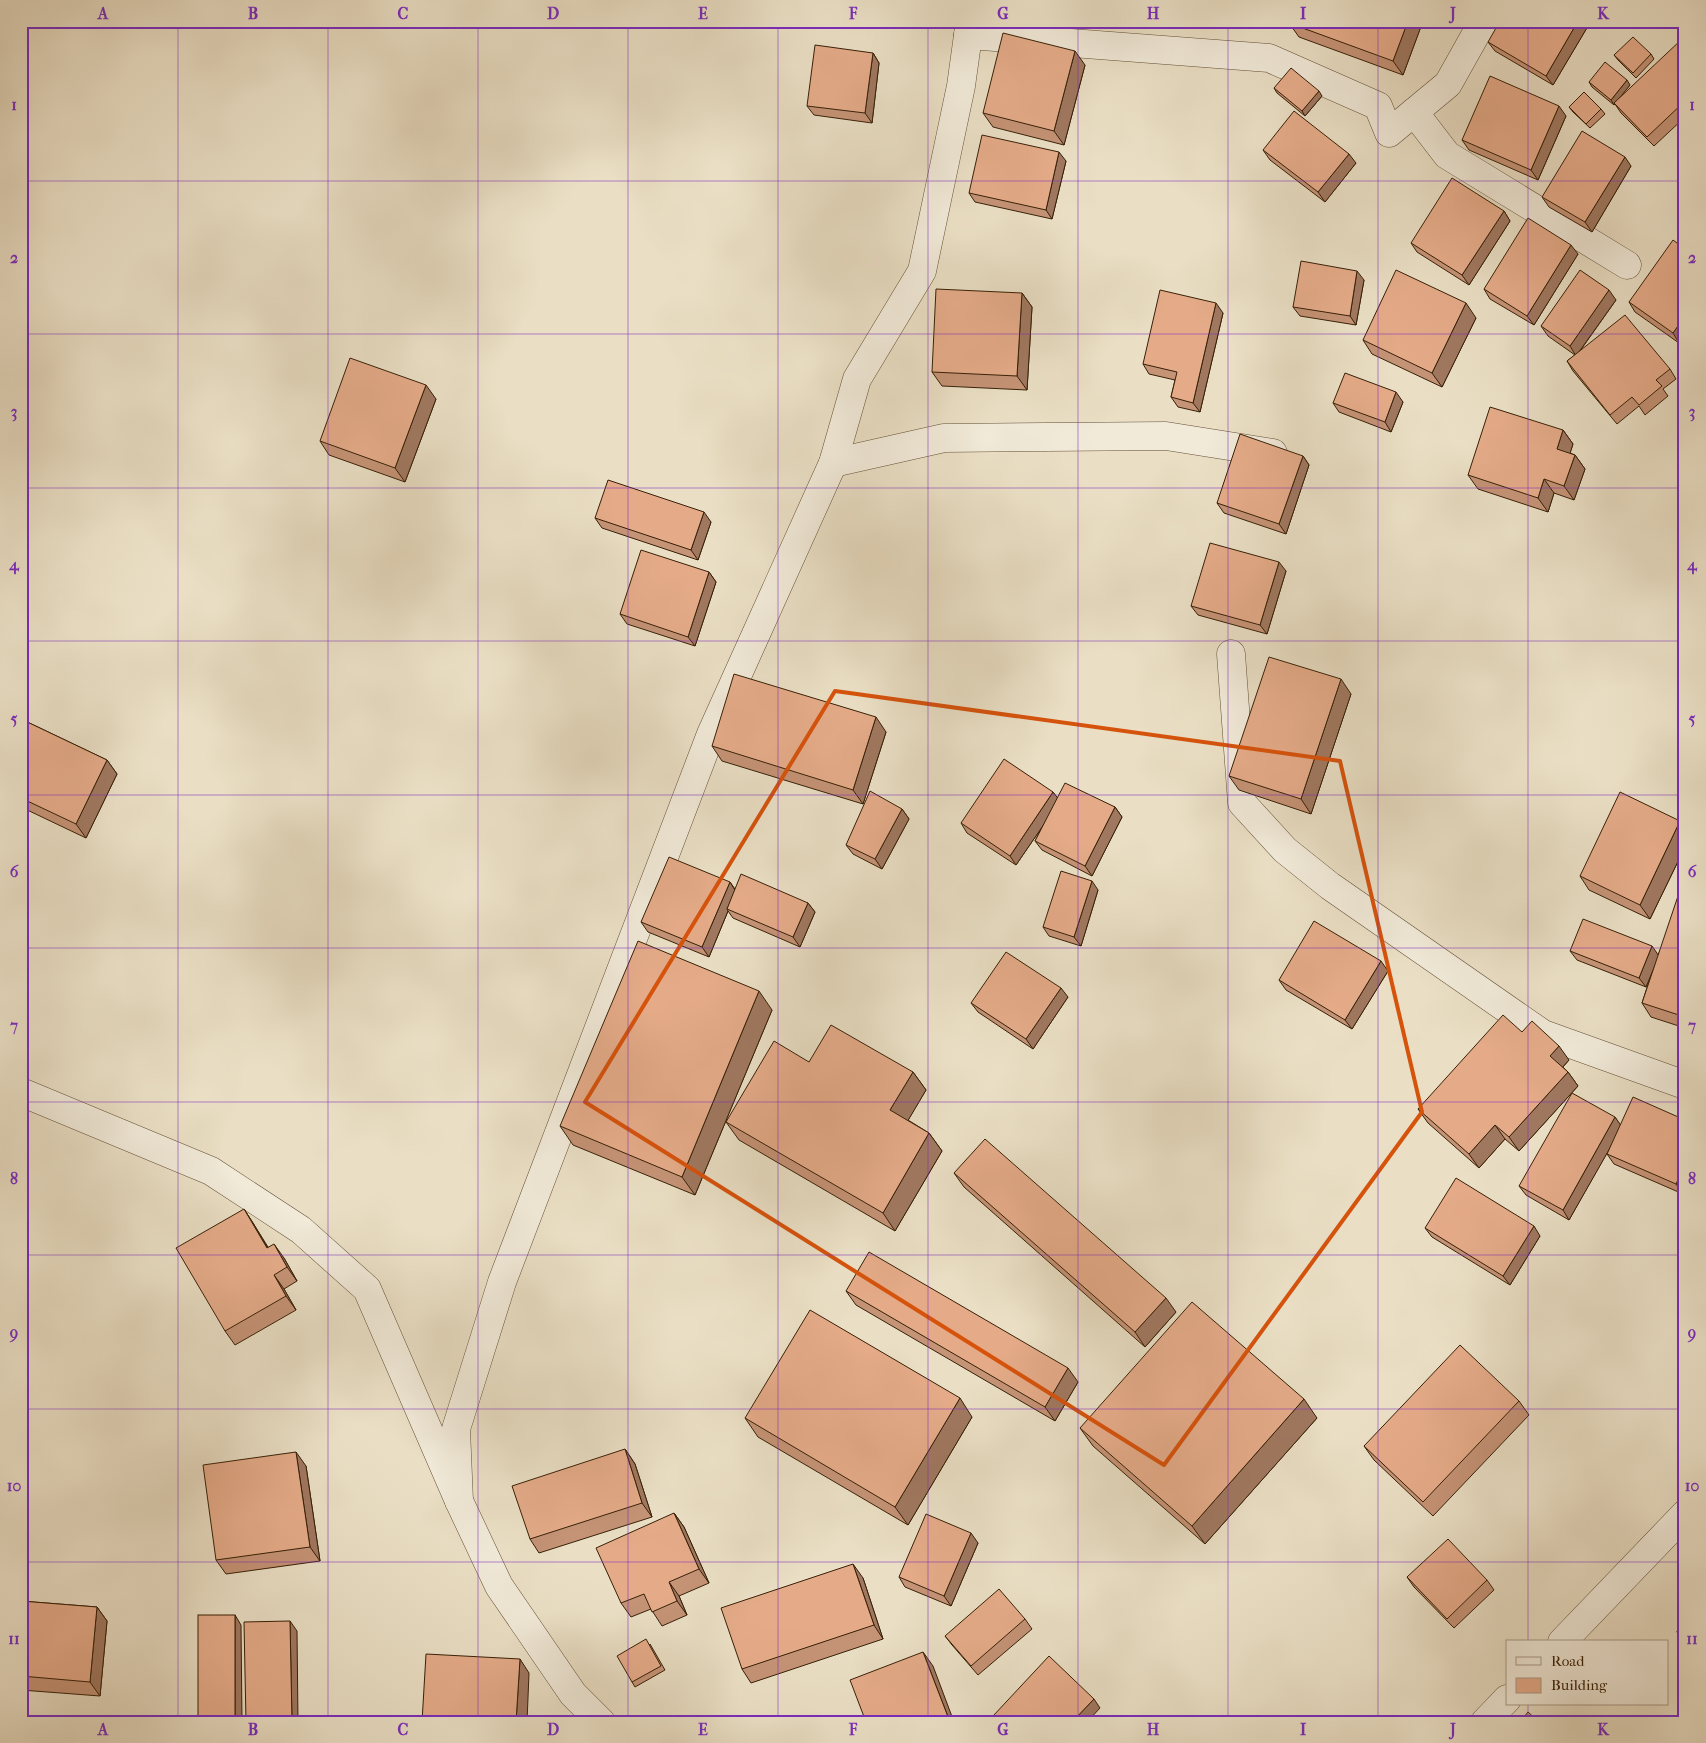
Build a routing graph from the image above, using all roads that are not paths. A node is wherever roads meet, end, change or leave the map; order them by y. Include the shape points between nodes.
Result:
1 (1490, 21) edge
2 (969, 28) edge
3 (1414, 112) junction
4 (1627, 265) dead end
5 (1299, 457) edge
6 (833, 463) junction
7 (1231, 654) dead end
8 (1685, 1084) edge
9 (21, 1092) edge
10 (459, 1501) junction
11 (1685, 1514) edge
12 (1564, 1640) edge
13 (1506, 1700) edge
14 (601, 1722) edge
15 (1486, 1722) edge

1 - 3 street via 1476,34 1448,84
2 - 3 street via 1269,58 1378,106 1389,133
2 - 6 street via 961,86 922,271 857,379
3 - 4 street via 1447,155
5 - 6 street via 1166,436 944,438
6 - 10 street via 711,734 502,1282 456,1429
7 - 8 street via 1242,803 1284,850 1330,886 1543,1034
9 - 10 street via 211,1171 301,1230 366,1289
10 - 14 street via 499,1586 573,1694
11 - 12 street
13 - 15 street

